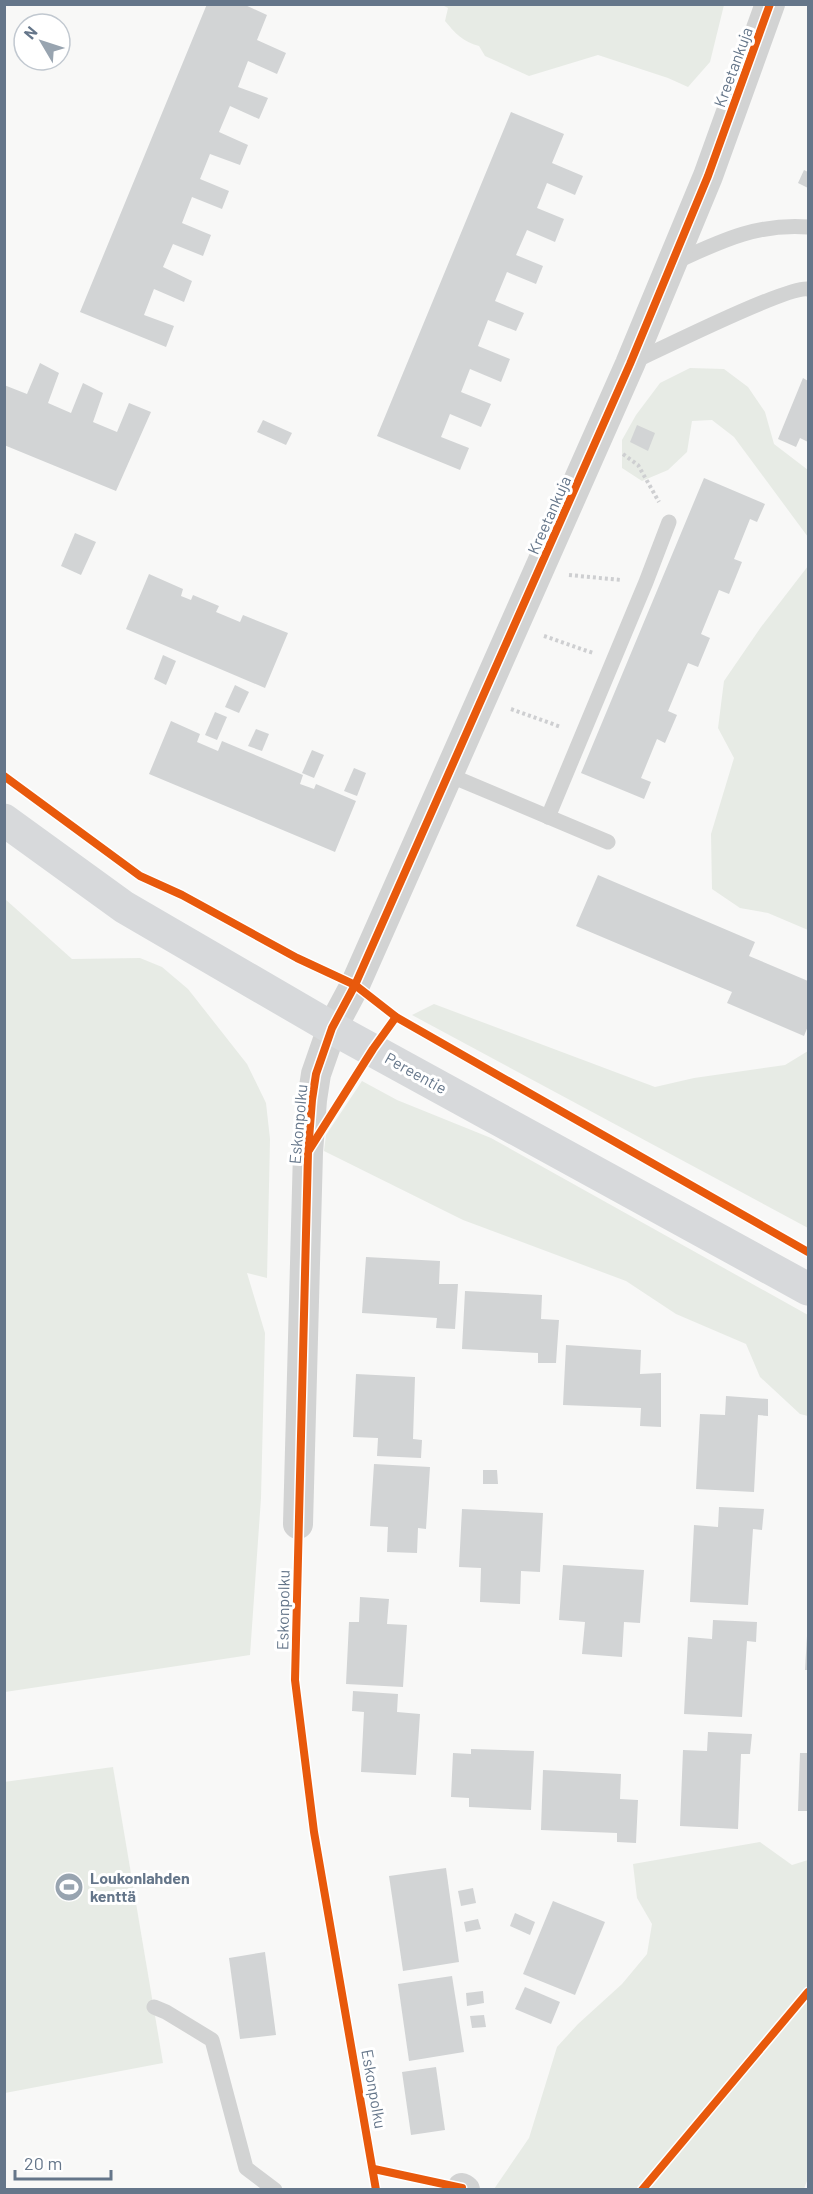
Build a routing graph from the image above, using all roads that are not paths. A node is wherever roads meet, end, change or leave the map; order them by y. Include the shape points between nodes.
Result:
1 (770, 4) edge
2 (808, 227) edge
3 (673, 263) junction
4 (808, 289) edge
5 (630, 364) junction
6 (669, 522) dead end
7 (449, 775) junction
8 (548, 817) junction
9 (4, 820) edge
10 (608, 842) dead end
11 (332, 1028) junction
12 (808, 1289) edge
13 (298, 1524) dead end
14 (154, 2007) dead end
15 (275, 2190) edge

1 - 3 street, Kreetankuja
2 - 3 lane via 767,228 732,236
3 - 5 street, Kreetankuja
4 - 5 lane via 801,288 760,304
5 - 7 street, Kreetankuja
6 - 8 lane
7 - 8 lane
7 - 11 street, Kreetankuja
8 - 10 lane
9 - 11 street, Pereentie via 124,907
11 - 12 street, Pereentie
11 - 13 street, Eskonpolku via 314,1086 308,1152
14 - 15 lane via 212,2040 246,2168

